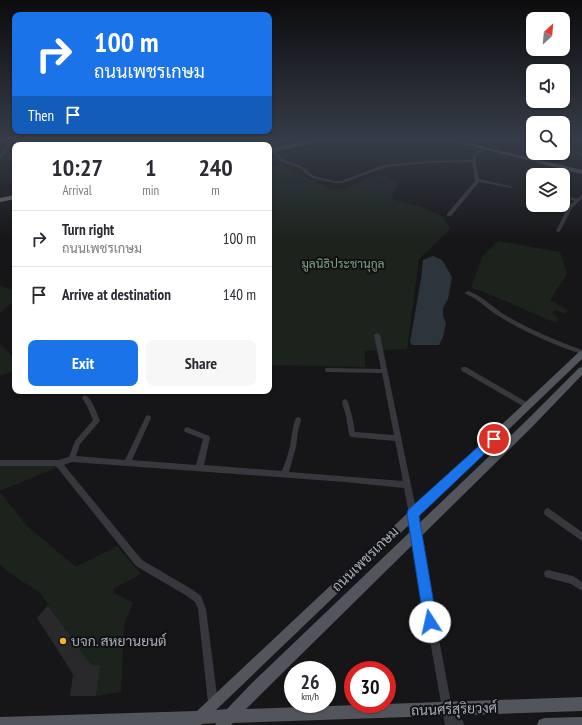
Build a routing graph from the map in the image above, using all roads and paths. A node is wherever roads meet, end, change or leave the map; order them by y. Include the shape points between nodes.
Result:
1 (308, 174) edge
2 (364, 174) edge
3 (477, 174) edge
4 (477, 180) junction
5 (511, 187) dead end
6 (582, 196) edge
7 (12, 198) edge
8 (570, 198) edge
9 (0, 200) edge
10 (577, 200) junction
11 (12, 202) edge
12 (0, 204) edge
13 (449, 215) dead end
14 (558, 231) dead end
15 (468, 293) dead end
16 (377, 335) dead end
17 (582, 353) edge
18 (464, 369) dead end
19 (328, 370) dead end
20 (582, 370) edge
21 (384, 371) junction
22 (85, 398) dead end
23 (345, 402) dead end
24 (528, 406) junction
25 (148, 418) dead end
26 (298, 420) dead end
27 (187, 430) dead end
28 (397, 438) junction
29 (72, 459) junction
30 (58, 462) junction
31 (128, 462) junction
32 (0, 463) edge
33 (199, 469) junction
34 (285, 474) junction
35 (406, 485) junction
36 (548, 512) dead end
37 (413, 514) junction
38 (415, 534) junction
39 (582, 537) edge
40 (548, 574) dead end
41 (582, 587) edge
42 (213, 703) junction
43 (582, 704) edge
44 (446, 709) junction
45 (197, 720) edge
46 (226, 721) edge
47 (0, 724) edge
48 (582, 724) edge
49 (450, 725) edge
50 (459, 725) edge
51 (544, 725) edge

1 - 2 street via 334,182
3 - 4 street
4 - 5 street
4 - 13 street
6 - 10 street
7 - 9 highway
8 - 10 street
10 - 14 street via 570,207
11 - 12 highway
15 - 17 street via 479,297 494,310 534,334
16 - 21 street
17 - 24 main road, ถนนเพชรเกษม
18 - 24 street
19 - 21 street
20 - 38 main road, ถนนเพชรเกษม
21 - 28 street
22 - 29 street via 97,421 77,442
23 - 28 street via 352,434
24 - 37 main road, ถนนเพชรเกษม
25 - 31 street
26 - 34 street
27 - 33 street via 207,438
28 - 35 street
29 - 30 street
29 - 31 street
30 - 32 street
30 - 42 street via 139,563 198,599 202,609
31 - 33 street
33 - 34 street
34 - 35 street
35 - 37 street
36 - 39 street
37 - 38 street
37 - 42 main road, ถนนเพชรเกษม
38 - 44 street
38 - 46 main road, ถนนเพชรเกษม
40 - 41 street via 574,580
42 - 45 main road, ถนนเพชรเกษม
43 - 44 main road, ถนนศรีสุริยวงศ์
44 - 46 main road, ถนนศรีสุริยวงศ์
44 - 49 street
44 - 50 street
45 - 46 main road, ถนนศรีสุริยวงศ์
45 - 47 main road
48 - 51 main road

